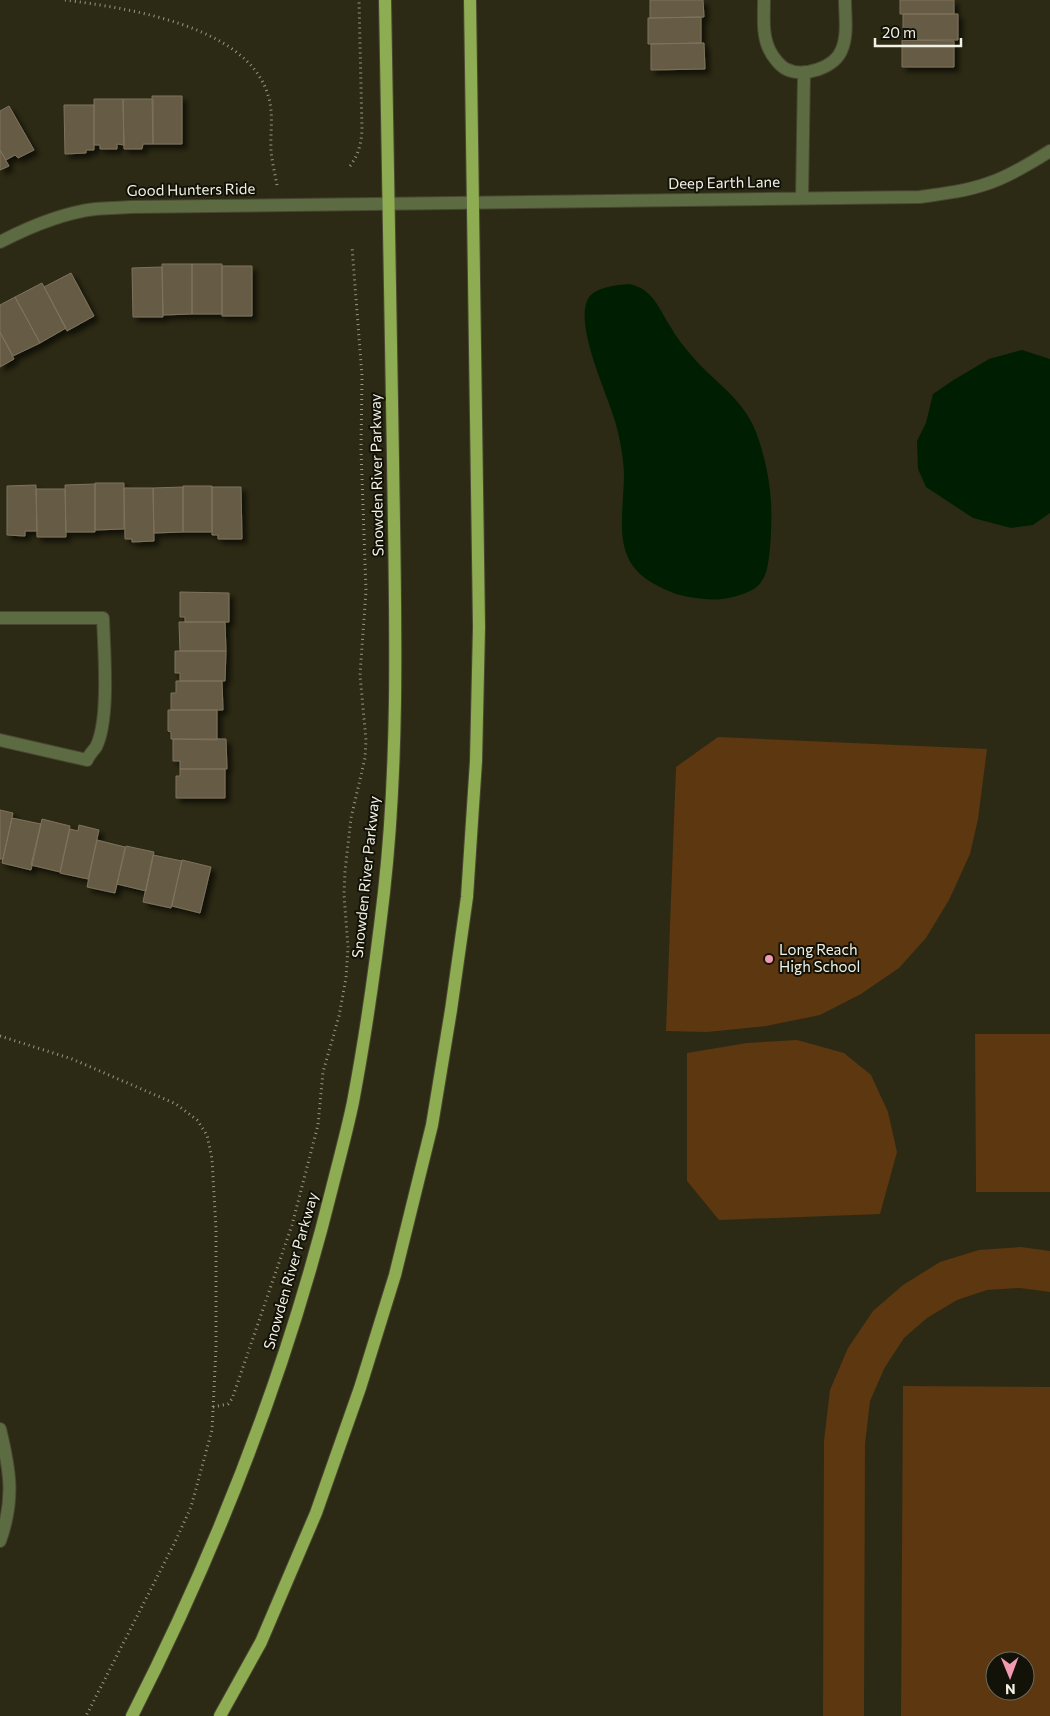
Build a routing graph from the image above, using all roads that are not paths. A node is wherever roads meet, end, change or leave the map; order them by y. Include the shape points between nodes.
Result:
1 (386, 0) edge
2 (470, 0) edge
3 (764, 0) edge
4 (845, 0) edge
5 (804, 72) junction
6 (1050, 151) edge
7 (802, 198) junction
8 (474, 203) junction
9 (388, 205) junction
10 (0, 242) edge
11 (0, 618) edge
12 (0, 740) edge
13 (0, 1429) edge
14 (0, 1541) edge
15 (132, 1716) edge
16 (220, 1716) edge

1 - 9 main road, Snowden River Parkway
2 - 8 main road
3 - 5 street via 764,34 769,50 786,69
4 - 5 street via 846,33 842,50 834,62
5 - 7 street
6 - 7 street, Deep Earth Lane via 989,184 955,192 920,197
7 - 8 street, Deep Earth Lane
8 - 9 street, Deep Earth Lane
8 - 16 main road via 479,627 476,761 467,897 432,1125 394,1275 360,1388 316,1513 261,1642
9 - 10 street, Good Hunters Ride via 94,209 60,217
9 - 15 main road, Snowden River Parkway via 396,619 394,756 384,890 352,1105 316,1251 276,1377 189,1598
11 - 12 street via 103,618 104,698 102,726 96,746 86,760
13 - 14 street via 9,1463 10,1496

